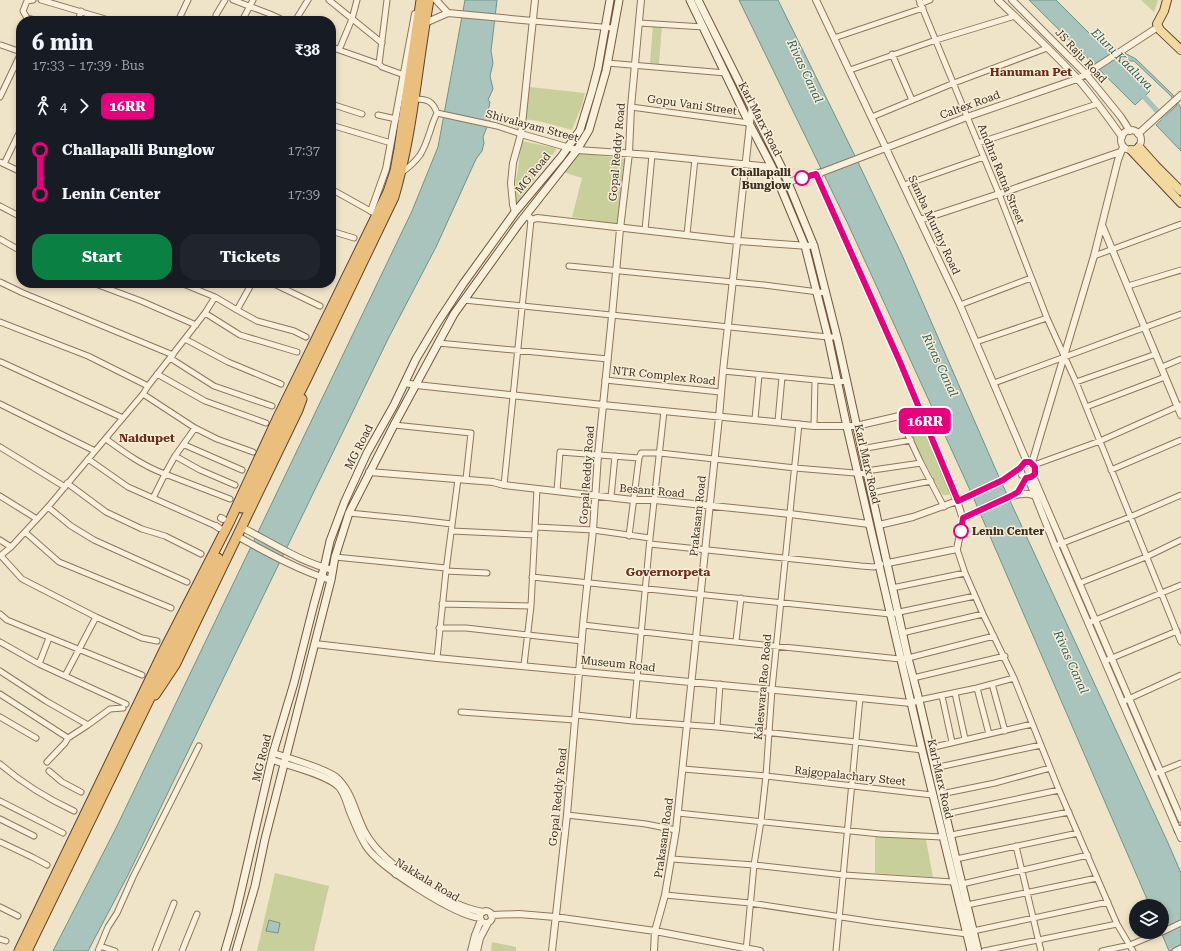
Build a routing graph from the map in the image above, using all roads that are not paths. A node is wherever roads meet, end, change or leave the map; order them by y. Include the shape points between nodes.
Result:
1 (33, 0) edge
2 (41, 0) edge
3 (188, 0) edge
4 (225, 0) edge
5 (233, 0) edge
6 (253, 0) edge
7 (330, 0) edge
8 (357, 0) edge
9 (387, 0) edge
10 (417, 0) edge
11 (421, 0) edge
12 (429, 0) edge
13 (436, 0) edge
14 (535, 0) edge
15 (610, 0) edge
16 (619, 0) edge
17 (641, 0) edge
18 (690, 0) edge
19 (698, 0) edge
20 (816, 0) edge
21 (930, 0) edge
22 (998, 0) edge
23 (1012, 0) edge
24 (1167, 0) edge
25 (304, 1) edge
26 (921, 4) edge
27 (250, 6) junction
28 (81, 11) junction
29 (448, 13) junction
30 (216, 15) dead end
31 (26, 16) edge
32 (80, 16) edge
33 (96, 16) edge
34 (180, 16) edge
35 (245, 16) edge
36 (274, 16) edge
37 (297, 16) edge
38 (1014, 16) junction
39 (352, 19) junction
40 (533, 21) junction
41 (425, 23) junction
42 (639, 23) junction
43 (605, 27) junction
44 (703, 27) junction
45 (1158, 27) junction
46 (613, 28) junction
47 (711, 28) junction
48 (834, 38) junction
49 (936, 40) junction
50 (382, 43) junction
51 (1, 45) edge
52 (336, 48) edge
53 (1048, 48) junction
54 (339, 50) junction
55 (1181, 50) edge
56 (16, 51) edge
57 (892, 54) junction
58 (16, 63) edge
59 (379, 64) junction
60 (608, 64) junction
61 (636, 65) junction
62 (850, 70) junction
63 (725, 73) junction
64 (735, 74) junction
65 (1086, 74) junction
66 (404, 75) junction
67 (1077, 79) junction
68 (954, 83) junction
69 (1180, 96) edge
70 (0, 97) edge
71 (415, 99) junction
72 (912, 100) junction
73 (1097, 104) junction
74 (752, 105) junction
75 (336, 106) edge
76 (631, 107) junction
77 (362, 114) dead end
78 (440, 114) junction
79 (378, 115) dead end
80 (872, 117) junction
81 (967, 117) junction
82 (396, 119) junction
83 (749, 123) junction
84 (336, 126) edge
85 (1130, 131) junction
86 (521, 134) junction
87 (1138, 134) junction
88 (1122, 137) junction
89 (16, 138) edge
90 (391, 143) junction
91 (978, 143) junction
92 (568, 148) junction
93 (887, 148) junction
94 (1135, 148) junction
95 (1122, 149) junction
96 (577, 150) junction
97 (629, 153) junction
98 (652, 155) junction
99 (984, 157) junction
100 (695, 159) junction
101 (2, 163) edge
102 (744, 164) junction
103 (772, 167) junction
104 (16, 170) edge
105 (818, 173) junction
106 (401, 174) junction
107 (788, 182) junction
108 (780, 185) junction
109 (904, 186) junction
110 (1181, 191) edge
111 (336, 192) edge
112 (999, 194) junction
113 (1181, 202) edge
114 (0, 206) edge
115 (516, 212) junction
116 (16, 214) edge
117 (377, 215) junction
118 (529, 217) junction
119 (920, 220) junction
120 (1181, 224) edge
121 (1102, 225) junction
122 (620, 229) junction
123 (645, 230) junction
124 (336, 233) edge
125 (687, 234) junction
126 (354, 238) dead end
127 (0, 239) edge
128 (738, 241) junction
129 (806, 246) junction
130 (814, 246) junction
131 (16, 248) edge
132 (1113, 249) junction
133 (1094, 256) junction
134 (569, 266) dead end
135 (1181, 270) edge
136 (616, 271) junction
137 (1031, 278) junction
138 (0, 282) edge
139 (732, 282) junction
140 (1128, 286) junction
141 (106, 288) edge
142 (193, 288) edge
143 (249, 288) edge
144 (282, 288) edge
145 (818, 291) junction
146 (826, 293) junction
147 (215, 297) junction
148 (464, 300) junction
149 (960, 305) junction
150 (320, 306) dead end
151 (522, 306) junction
152 (237, 310) junction
153 (205, 313) junction
154 (1181, 314) edge
155 (612, 316) junction
156 (1047, 318) junction
157 (0, 322) edge
158 (196, 325) junction
159 (728, 328) junction
160 (1145, 328) junction
161 (837, 336) junction
162 (306, 337) dead end
163 (828, 337) junction
164 (185, 339) junction
165 (976, 342) junction
166 (438, 343) junction
167 (518, 349) junction
168 (297, 352) dead end
169 (1156, 354) junction
170 (172, 356) junction
171 (1065, 356) junction
172 (608, 359) junction
173 (1181, 359) edge
174 (1, 362) dead end
175 (1162, 367) junction
176 (723, 371) junction
177 (157, 374) junction
178 (759, 375) junction
179 (1165, 376) junction
180 (782, 377) junction
181 (307, 378) junction
182 (605, 380) junction
183 (815, 380) junction
184 (847, 380) junction
185 (837, 382) junction
186 (1076, 382) junction
187 (405, 383) junction
188 (994, 383) junction
189 (281, 384) dead end
190 (416, 385) junction
191 (148, 386) junction
192 (720, 392) junction
193 (143, 394) junction
194 (513, 396) junction
195 (0, 404) edge
196 (603, 405) junction
197 (272, 406) dead end
198 (1179, 406) edge
199 (1086, 407) junction
200 (921, 410) junction
201 (664, 411) junction
202 (1181, 415) edge
203 (899, 416) junction
204 (719, 417) junction
205 (123, 418) junction
206 (755, 419) junction
207 (778, 421) junction
208 (266, 423) dead end
209 (799, 424) junction
210 (394, 425) junction
211 (814, 426) junction
212 (856, 426) junction
213 (847, 427) junction
214 (196, 428) junction
215 (106, 439) junction
216 (911, 440) junction
217 (1181, 440) edge
218 (1100, 441) junction
219 (184, 444) junction
220 (0, 447) edge
221 (861, 449) junction
222 (95, 451) junction
223 (253, 452) dead end
224 (660, 453) junction
225 (598, 455) junction
226 (175, 456) junction
227 (615, 456) junction
228 (639, 458) junction
229 (88, 459) junction
230 (714, 460) junction
231 (921, 462) junction
232 (1031, 463) junction
233 (795, 468) junction
234 (1020, 468) junction
235 (242, 470) dead end
236 (1111, 470) junction
237 (369, 472) junction
238 (866, 473) junction
239 (165, 474) junction
240 (858, 474) junction
241 (1029, 477) junction
242 (458, 479) junction
243 (466, 480) junction
244 (931, 481) junction
245 (66, 485) junction
246 (235, 485) dead end
247 (504, 485) junction
248 (538, 489) junction
249 (557, 490) junction
250 (871, 493) junction
251 (595, 495) junction
252 (1181, 495) edge
253 (0, 496) edge
254 (1011, 496) junction
255 (1036, 496) junction
256 (611, 497) junction
257 (154, 498) junction
258 (230, 499) dead end
259 (633, 500) junction
260 (655, 500) junction
261 (958, 501) junction
262 (48, 506) junction
263 (709, 506) junction
264 (944, 506) junction
265 (350, 514) junction
266 (790, 514) junction
267 (1130, 517) junction
268 (963, 518) junction
269 (37, 519) junction
270 (452, 524) junction
271 (869, 524) junction
272 (878, 525) junction
273 (536, 526) junction
274 (218, 527) dead end
275 (593, 530) junction
276 (452, 531) junction
277 (25, 532) junction
278 (242, 533) junction
279 (535, 535) junction
280 (629, 536) junction
281 (0, 540) edge
282 (1181, 540) edge
283 (650, 541) junction
284 (1062, 543) junction
285 (1055, 546) junction
286 (11, 547) junction
287 (957, 549) junction
288 (705, 550) junction
289 (201, 554) dead end
290 (1, 556) edge
291 (335, 557) junction
292 (1146, 557) junction
293 (786, 558) junction
294 (888, 562) junction
295 (879, 564) junction
296 (324, 568) junction
297 (446, 569) junction
298 (333, 570) junction
299 (487, 573) dead end
300 (965, 573) junction
301 (322, 577) junction
302 (532, 577) junction
303 (331, 580) junction
304 (187, 582) dead end
305 (587, 582) junction
306 (1080, 583) junction
307 (1181, 585) edge
308 (646, 588) junction
309 (892, 588) junction
310 (1161, 593) junction
311 (700, 594) junction
312 (975, 596) junction
313 (741, 598) junction
314 (781, 603) junction
315 (442, 604) junction
316 (531, 606) junction
317 (171, 608) dead end
318 (897, 612) junction
319 (0, 614) edge
320 (890, 614) junction
321 (983, 614) junction
322 (96, 617) junction
323 (1095, 620) junction
324 (1088, 623) junction
325 (583, 625) junction
326 (439, 628) junction
327 (641, 631) junction
328 (1177, 631) junction
329 (902, 633) junction
330 (528, 636) junction
331 (994, 636) junction
332 (49, 638) junction
333 (696, 638) junction
334 (157, 641) dead end
335 (736, 641) junction
336 (0, 642) edge
337 (582, 642) junction
338 (1181, 642) edge
339 (315, 644) junction
340 (777, 645) junction
341 (79, 650) junction
342 (1005, 656) junction
343 (437, 658) junction
344 (904, 658) junction
345 (1112, 658) junction
346 (1105, 660) junction
347 (38, 664) junction
348 (524, 665) junction
349 (580, 670) junction
350 (0, 671) edge
351 (65, 676) junction
352 (142, 676) dead end
353 (637, 676) junction
354 (1181, 676) edge
355 (913, 678) junction
356 (1014, 678) junction
357 (692, 682) junction
358 (720, 684) junction
359 (992, 684) junction
360 (977, 688) junction
361 (772, 689) junction
362 (955, 693) junction
363 (0, 694) edge
364 (942, 696) junction
365 (860, 698) junction
366 (1129, 699) junction
367 (919, 700) junction
368 (1122, 702) junction
369 (911, 703) junction
370 (461, 712) dead end
371 (141, 716) junction
372 (0, 717) edge
373 (576, 717) junction
374 (633, 721) junction
375 (688, 724) junction
376 (1032, 724) junction
377 (88, 725) junction
378 (717, 727) junction
379 (1005, 731) junction
380 (769, 733) junction
381 (989, 734) junction
382 (36, 738) dead end
383 (68, 738) junction
384 (965, 739) junction
385 (856, 742) junction
386 (952, 742) junction
387 (1040, 745) junction
388 (199, 746) dead end
389 (930, 748) junction
390 (922, 750) junction
391 (273, 756) junction
392 (286, 760) junction
393 (47, 762) dead end
394 (0, 764) edge
395 (1181, 764) edge
396 (934, 768) junction
397 (1050, 768) junction
398 (683, 769) junction
399 (1161, 771) junction
400 (49, 772) dead end
401 (1154, 774) junction
402 (766, 776) junction
403 (852, 787) junction
404 (1059, 790) junction
405 (81, 792) dead end
406 (940, 794) junction
407 (932, 795) junction
408 (0, 801) edge
409 (74, 811) dead end
410 (1069, 812) junction
411 (678, 813) junction
412 (946, 814) junction
413 (567, 815) junction
414 (0, 819) edge
415 (1181, 819) edge
416 (761, 821) junction
417 (676, 830) junction
418 (1179, 830) edge
419 (848, 831) junction
420 (63, 833) dead end
421 (1078, 833) junction
422 (34, 836) dead end
423 (950, 836) junction
424 (942, 837) junction
425 (1181, 838) edge
426 (0, 842) edge
427 (1016, 846) junction
428 (1088, 855) junction
429 (672, 859) junction
430 (956, 859) junction
431 (47, 865) dead end
432 (754, 865) junction
433 (1022, 871) junction
434 (844, 875) junction
435 (1097, 878) junction
436 (953, 882) junction
437 (962, 884) junction
438 (1027, 893) junction
439 (665, 895) junction
440 (1108, 902) junction
441 (174, 903) dead end
442 (750, 903) junction
443 (967, 905) junction
444 (0, 907) edge
445 (198, 914) dead end
446 (491, 915) junction
447 (18, 916) dead end
448 (481, 917) junction
449 (555, 917) junction
450 (839, 917) junction
451 (1033, 918) junction
452 (37, 921) junction
453 (488, 922) junction
454 (1181, 923) edge
455 (1117, 924) junction
456 (1169, 929) edge
457 (655, 931) junction
458 (970, 932) junction
459 (0, 939) edge
460 (1145, 939) edge
461 (6, 941) dead end
462 (1038, 941) junction
463 (1130, 945) junction
464 (99, 948) edge
465 (1181, 948) edge
466 (746, 950) edge
467 (19, 951) edge
468 (27, 951) edge
469 (115, 951) edge
470 (155, 951) edge
471 (182, 951) edge
472 (225, 951) edge
473 (236, 951) edge
474 (471, 951) edge
475 (477, 951) edge
476 (552, 951) edge
477 (654, 951) edge
478 (760, 951) edge
479 (836, 951) edge
480 (971, 951) edge
481 (978, 951) edge
482 (984, 951) edge
483 (1041, 951) edge
484 (1102, 951) edge
485 (1133, 951) edge
486 (1175, 951) edge

1 - 31 street via 27,1 23,11
2 - 28 street
3 - 34 street
4 - 30 street
5 - 27 street
6 - 27 street
7 - 39 street
8 - 39 street
9 - 50 street
10 - 66 street
11 - 117 highway via 400,149 388,192
12 - 41 highway
13 - 29 street
14 - 40 street
15 - 43 main road, MG Road
16 - 46 main road, MG Road
17 - 42 street, Gopal Reddy Road
18 - 44 main road, Karl Marx Road
19 - 47 main road, Karl Marx Road
20 - 48 street, Samba Murthy Road
21 - 26 street
22 - 38 street, JS Raju Road
23 - 65 street, JS Raju Road
24 - 45 main road via 1156,24
25 - 37 street
26 - 48 street
26 - 49 street, Andhra Ratna Street
27 - 35 street
27 - 36 street
28 - 32 street
28 - 33 street
29 - 40 street
29 - 41 street
38 - 49 street
38 - 53 street, JS Raju Road
39 - 50 street
39 - 54 street
40 - 43 street
40 - 86 street
41 - 71 highway
42 - 44 street
42 - 61 street, Gopal Reddy Road
43 - 46 street
43 - 92 main road, MG Road via 598,68 586,113 580,130
44 - 47 street
44 - 63 main road, Karl Marx Road
45 - 55 main road
45 - 65 street, Caltex Road
46 - 60 main road, MG Road
47 - 64 main road, Karl Marx Road
48 - 62 street, Samba Murthy Road
49 - 57 street
49 - 68 street, Andhra Ratna Street
50 - 59 street
51 - 56 street
52 - 54 street
53 - 67 street, JS Raju Road
53 - 68 street
54 - 59 street
57 - 62 street
57 - 72 street
58 - 70 street
59 - 66 street
60 - 61 street
60 - 96 main road, MG Road via 589,130
61 - 63 street
61 - 76 street, Gopal Reddy Road
62 - 80 street, Samba Murthy Road
63 - 64 street
63 - 83 main road, Karl Marx Road
64 - 74 main road, Karl Marx Road
65 - 67 street, Caltex Road
65 - 85 street, JS Raju Road via 1122,117
66 - 82 street
67 - 73 street, JS Raju Road
67 - 81 street, Caltex Road
68 - 72 street
68 - 81 street, Andhra Ratna Street
69 - 87 street
71 - 78 street via 425,99
71 - 106 highway
72 - 80 street
73 - 88 street, JS Raju Road
73 - 91 street
74 - 83 street, Prakasam Road
74 - 107 main road, Karl Marx Road
75 - 77 street
76 - 83 street, Gopu Vani Street
76 - 97 street, Gopal Reddy Road
78 - 86 street, Shivalayam Street via 497,126
78 - 106 street via 432,123 420,155
79 - 82 street
80 - 93 street, Samba Murthy Road
81 - 91 street, Andhra Ratna Street
81 - 93 street, Caltex Road
82 - 90 street
83 - 102 street, Prakasam Road
83 - 103 main road, Karl Marx Road
84 - 90 street
85 - 87 street
85 - 88 street
86 - 92 street, Shivalayam Street
86 - 115 street via 511,183
87 - 94 street via 1141,142
88 - 95 street
89 - 101 street
90 - 117 street
91 - 99 street, Andhra Ratna Street
92 - 96 street, Shivalayam Street
92 - 115 main road, MG Road
93 - 105 street, Caltex Road
93 - 109 street, Samba Murthy Road
94 - 95 street
94 - 110 main road
94 - 113 main road
95 - 112 street
95 - 121 street
96 - 97 street, Shivalayam Street
96 - 118 main road, MG Road
97 - 98 street, Shivalayam Street
97 - 122 street, Gopal Reddy Road
98 - 100 street, Shivalayam Street
98 - 123 street
99 - 109 street
99 - 112 street, Andhra Ratna Street
100 - 102 street, Shivalayam Street
100 - 125 street
101 - 104 street
102 - 103 street, Shivalayam Street
102 - 128 street, Prakasam Road
103 - 108 main road, Karl Marx Road
105 - 107 street, Caltex Road
105 - 200 street
106 - 117 highway via 394,197
107 - 108 main road, Caltex Road
107 - 130 main road, Karl Marx Road
108 - 129 main road, Karl Marx Road
109 - 119 street, Samba Murthy Road
111 - 117 street
112 - 119 street
112 - 137 street, Andhra Ratna Street
114 - 116 street
115 - 187 main road, MG Road via 438,322
117 - 181 highway
117 - 452 highway via 229,523 164,648
118 - 122 street
118 - 148 main road, MG Road
118 - 151 street
119 - 149 street, Samba Murthy Road
120 - 132 street
121 - 132 street
121 - 133 street
122 - 123 street
122 - 136 street, Gopal Reddy Road
123 - 125 street
124 - 126 street
125 - 128 street
127 - 131 street
128 - 129 street
128 - 139 street, Prakasam Road
129 - 130 street
129 - 145 main road, Karl Marx Road
130 - 146 main road, Karl Marx Road
132 - 133 street
132 - 140 street
133 - 171 street
134 - 136 street
135 - 140 street
136 - 139 street
136 - 155 street, Gopal Reddy Road
137 - 149 street
137 - 156 street, Andhra Ratna Street
138 - 170 street
139 - 145 street
139 - 159 street, Prakasam Road
140 - 160 street
141 - 158 street
142 - 147 street
143 - 152 street
144 - 150 street
145 - 146 street
145 - 163 main road, Karl Marx Road
146 - 161 main road, Karl Marx Road
147 - 152 street
147 - 153 street
148 - 151 street
148 - 166 main road, MG Road
149 - 165 street, Samba Murthy Road
151 - 155 street
151 - 167 street
152 - 162 street via 257,322 294,331
153 - 158 street
153 - 168 street via 240,335
154 - 160 street
155 - 159 street
155 - 172 street, Gopal Reddy Road
156 - 165 street
156 - 171 street, Andhra Ratna Street
157 - 191 street via 88,356
158 - 164 street
159 - 163 street
159 - 176 street, Prakasam Road
160 - 169 street
160 - 171 street
161 - 163 street
161 - 184 main road, Karl Marx Road
163 - 185 main road, Karl Marx Road
164 - 170 street
164 - 189 street via 228,362
165 - 188 street, Samba Murthy Road
166 - 167 street
166 - 190 main road, MG Road
167 - 172 street
167 - 194 street
169 - 175 street
169 - 186 street
170 - 177 street
170 - 197 street via 214,386
171 - 186 street, Andhra Ratna Street
171 - 188 street
171 - 232 street
172 - 182 street, Gopal Reddy Road
173 - 175 street
174 - 205 street
175 - 179 street
176 - 178 street
176 - 192 street, Prakasam Road
177 - 191 street
177 - 208 street via 206,401
178 - 180 street
178 - 206 street
179 - 198 street
179 - 199 street
180 - 183 street
180 - 207 street
181 - 278 highway via 298,410
181 - 371 highway
182 - 192 street, NTR Complex Road
182 - 196 street, Gopal Reddy Road
183 - 185 street
183 - 211 street
184 - 185 street
184 - 212 main road, Karl Marx Road
185 - 213 main road, Karl Marx Road
186 - 199 street, Andhra Ratna Street
187 - 190 street
187 - 296 main road, MG Road via 367,453 345,501 330,541
188 - 232 street, Samba Murthy Road
190 - 194 street
190 - 210 main road, MG Road
191 - 193 street
192 - 204 street, Prakasam Road
193 - 205 street
193 - 214 street
194 - 196 street
194 - 247 street
195 - 222 street
196 - 201 street
196 - 225 street, Gopal Reddy Road
198 - 202 street
198 - 218 street
199 - 218 street, Andhra Ratna Street
200 - 203 street
200 - 261 street
201 - 204 street
201 - 224 street
203 - 212 street
203 - 216 street
204 - 206 street
204 - 230 street, Prakasam Road
205 - 215 street
206 - 207 street
207 - 209 street
209 - 211 street
209 - 233 street, Kaleswara Rao Road
210 - 237 main road, MG Road
210 - 243 street via 471,433
211 - 213 street
212 - 213 street
212 - 221 main road, Karl Marx Road
213 - 240 main road, Karl Marx Road
214 - 219 street
214 - 223 street
215 - 222 street
215 - 239 street via 150,468
216 - 221 street
216 - 231 street
217 - 236 street
218 - 232 street
218 - 236 street, Andhra Ratna Street
219 - 226 street
219 - 235 street
220 - 245 street
221 - 238 main road, Karl Marx Road
222 - 229 street
224 - 228 street via 645,452 641,453
224 - 230 street
224 - 260 street
225 - 227 street
225 - 249 street via 560,452
225 - 251 street, Gopal Reddy Road
226 - 239 street
226 - 246 street
227 - 228 street
227 - 256 street
228 - 259 street
229 - 245 street
229 - 257 street via 128,487
230 - 233 street
230 - 263 street, Prakasam Road
231 - 238 street
231 - 244 street
232 - 234 street via 1023,464
232 - 241 street via 1036,469
233 - 240 street
233 - 266 street, Kaleswara Rao Road
234 - 241 street via 1022,475
234 - 261 street via 1003,480
236 - 267 street, Andhra Ratna Street
237 - 242 street, Besant Road
237 - 265 main road, MG Road
238 - 240 street
238 - 250 main road, Karl Marx Road
239 - 257 street
239 - 258 street
240 - 271 main road, Karl Marx Road
241 - 254 street via 1018,492
241 - 255 street
241 - 284 street
242 - 243 street, Besant Road
242 - 270 street
243 - 247 street, Besant Road
244 - 250 street
244 - 264 street
245 - 262 street
245 - 289 street via 106,512
247 - 248 street, Besant Road
248 - 249 street, Besant Road
248 - 273 street
249 - 251 street, Besant Road
250 - 272 main road, Karl Marx Road
251 - 256 street, Besant Road
251 - 275 street, Gopal Reddy Road
252 - 267 street
253 - 269 street
254 - 255 street
254 - 268 street
255 - 285 street
256 - 259 street, Besant Road
257 - 274 street
259 - 260 street, Besant Road
259 - 280 street
260 - 263 street, Besant Road
260 - 283 street
261 - 264 street
261 - 268 street
262 - 269 street
262 - 304 street via 71,526 94,540
263 - 266 street, Besant Road
263 - 288 street, Prakasam Road
264 - 272 street
265 - 270 street
265 - 291 main road, MG Road
266 - 271 street, Besant Road
266 - 293 street, Kaleswara Rao Road
267 - 284 street
267 - 292 street, Andhra Ratna Street
268 - 287 street
269 - 277 street
270 - 276 street
271 - 295 main road, Karl Marx Road
272 - 294 main road, Karl Marx Road
273 - 275 street
273 - 279 street
275 - 280 street
275 - 305 street, Gopal Reddy Road
276 - 279 street
276 - 297 street
277 - 286 street
277 - 317 street via 60,562
278 - 296 street
278 - 301 street via 290,563
278 - 371 highway via 175,665
279 - 302 street
280 - 283 street
281 - 286 street
282 - 292 street
283 - 288 street
283 - 308 street
284 - 285 street
284 - 306 street
285 - 324 street
286 - 290 street
287 - 294 street
287 - 300 street
288 - 293 street
288 - 311 street, Prakasam Road
290 - 322 street via 22,579
291 - 297 street
291 - 298 main road, MG Road
292 - 306 street
292 - 310 street, Andhra Ratna Street
293 - 295 street via 874,567
293 - 314 street, Kaleswara Rao Road
294 - 295 street
294 - 309 main road, Karl Marx Road
295 - 320 main road, Karl Marx Road
296 - 298 street
296 - 301 main road, MG Road
297 - 299 street
297 - 315 street
298 - 303 main road, MG Road
300 - 309 street
300 - 312 street
301 - 303 street
301 - 391 main road, MG Road
302 - 305 street
302 - 316 street
303 - 339 main road, MG Road
305 - 308 street
305 - 325 street, Gopal Reddy Road
306 - 323 street
307 - 310 street
308 - 311 street
308 - 327 street
309 - 318 main road, Karl Marx Road
310 - 323 street
310 - 328 street, Andhra Ratna Street
311 - 313 street
311 - 333 street, Prakasam Road
312 - 318 street
312 - 321 street
313 - 314 street
313 - 335 street
314 - 320 street
314 - 340 street, Kaleswara Rao Road
315 - 316 street
315 - 326 street
316 - 330 street
318 - 320 street
318 - 329 main road, Karl Marx Road
319 - 332 street via 7,620
320 - 344 main road, Karl Marx Road
321 - 329 street
321 - 331 street
322 - 334 street via 142,638
322 - 341 street
323 - 324 street
323 - 345 street
324 - 346 street
325 - 327 street
325 - 337 street, Gopal Reddy Road
326 - 330 street via 466,628
326 - 343 street
327 - 333 street
327 - 353 street
328 - 338 street, Andhra Ratna Street
328 - 345 street
329 - 344 main road, Karl Marx Road
330 - 337 street
330 - 348 street
331 - 342 street
331 - 344 street
332 - 341 street
332 - 347 street
333 - 335 street
333 - 357 street, Prakasam Road
335 - 340 street
336 - 347 street
337 - 349 street, Gopal Reddy Road
339 - 343 street, Museum Road
339 - 392 main road, MG Road
340 - 344 street
340 - 361 street, Kaleswara Rao Road
341 - 351 street
341 - 352 street
342 - 355 street
342 - 356 street
343 - 348 street, Museum Road
344 - 355 main road, Karl Marx Road
344 - 369 main road, Karl Marx Road
345 - 346 street
345 - 366 street
346 - 368 street
347 - 351 street
348 - 349 street, Museum Road
349 - 353 street, Museum Road
349 - 373 street, Gopal Reddy Road
350 - 377 street
351 - 377 street via 125,706 110,709
353 - 357 street, Museum Road
353 - 374 street
354 - 366 street
355 - 367 main road, Karl Marx Road
356 - 359 street
356 - 376 street
357 - 358 street, Museum Road
357 - 375 street, Prakasam Road
358 - 361 street, Museum Road
358 - 378 street
359 - 360 street
359 - 379 street
360 - 362 street
360 - 381 street
361 - 365 street, Museum Road
361 - 380 street, Kaleswara Rao Road
362 - 364 street
362 - 384 street
363 - 383 street
364 - 367 street
364 - 386 street
365 - 369 street, Museum Road
365 - 385 street
366 - 368 street
366 - 399 street
367 - 369 street, Museum Road
367 - 389 main road, Karl Marx Road
368 - 401 street
369 - 390 main road, Karl Marx Road
370 - 373 street
371 - 452 highway via 91,820
372 - 382 street
373 - 374 street
373 - 413 street, Gopal Reddy Road
374 - 375 street
375 - 378 street
375 - 398 street, Prakasam Road
376 - 379 street
376 - 387 street
377 - 383 street
378 - 380 street
379 - 381 street
380 - 385 street
380 - 402 street, Kaleswara Rao Road
381 - 384 street
383 - 393 street
384 - 386 street
385 - 390 street
385 - 403 street
386 - 389 street
387 - 396 street
387 - 397 street
388 - 464 street
389 - 396 main road, Karl Marx Road
390 - 407 main road, Karl Marx Road
391 - 392 street, Nakkala Road
391 - 472 main road, MG Road
392 - 448 street, Nakkala Road via 324,771 337,779 350,796 374,846 398,872 449,906 471,916
392 - 473 main road, MG Road
394 - 409 street via 44,796
395 - 399 street
396 - 406 main road, Karl Marx Road
397 - 404 street
397 - 406 street
398 - 402 street, Rajgopalachary Steet
398 - 411 street, Prakasam Road
399 - 401 street
399 - 415 street
400 - 405 street
401 - 418 street
402 - 403 street, Rajgopalachary Steet
402 - 416 street, Kaleswara Rao Road
403 - 407 street, Rajgopalachary Steet
403 - 419 street
404 - 410 street
404 - 412 street
406 - 412 main road, Karl Marx Road
407 - 424 main road, Karl Marx Road
408 - 420 street
410 - 421 street
410 - 423 street
411 - 416 street
411 - 417 street, Prakasam Road
412 - 423 main road, Karl Marx Road
413 - 417 street
413 - 449 street, Gopal Reddy Road
414 - 422 street
416 - 419 street
416 - 432 street, Kaleswara Rao Road
417 - 429 street, Prakasam Road
418 - 425 street
419 - 424 street
419 - 434 street
421 - 427 street
421 - 428 street
423 - 430 main road, Karl Marx Road
424 - 436 main road, Karl Marx Road
426 - 431 street
427 - 430 street
427 - 433 street
428 - 433 street
428 - 435 street
429 - 432 street
429 - 439 street, Prakasam Road
430 - 437 main road, Karl Marx Road
432 - 434 street
432 - 442 street, Kaleswara Rao Road
433 - 437 street
433 - 438 street
434 - 436 street
434 - 450 street
435 - 438 street
435 - 440 street
436 - 458 main road, Karl Marx Road
437 - 443 main road, Karl Marx Road
438 - 443 street
438 - 451 street
439 - 442 street
439 - 457 street, Prakasam Road
440 - 451 street
440 - 455 street
441 - 470 street
442 - 450 street
442 - 466 street, Kaleswara Rao Road
443 - 458 main road, Karl Marx Road
444 - 447 street
445 - 471 street
446 - 448 street via 488,912
446 - 449 street
446 - 453 street
448 - 453 street via 484,923
448 - 474 street
449 - 457 street
449 - 476 street, Gopal Reddy Road
450 - 458 street
450 - 479 street
451 - 458 street
451 - 462 street
452 - 467 highway
452 - 468 highway
453 - 475 street
454 - 456 street
455 - 462 street
455 - 463 street
457 - 466 street
457 - 477 street, Prakasam Road
458 - 480 main road, Karl Marx Road
458 - 481 main road, Karl Marx Road
459 - 461 street
460 - 463 street
462 - 482 street
462 - 483 street
463 - 484 street
463 - 485 street
464 - 469 street
465 - 486 street
466 - 478 street

